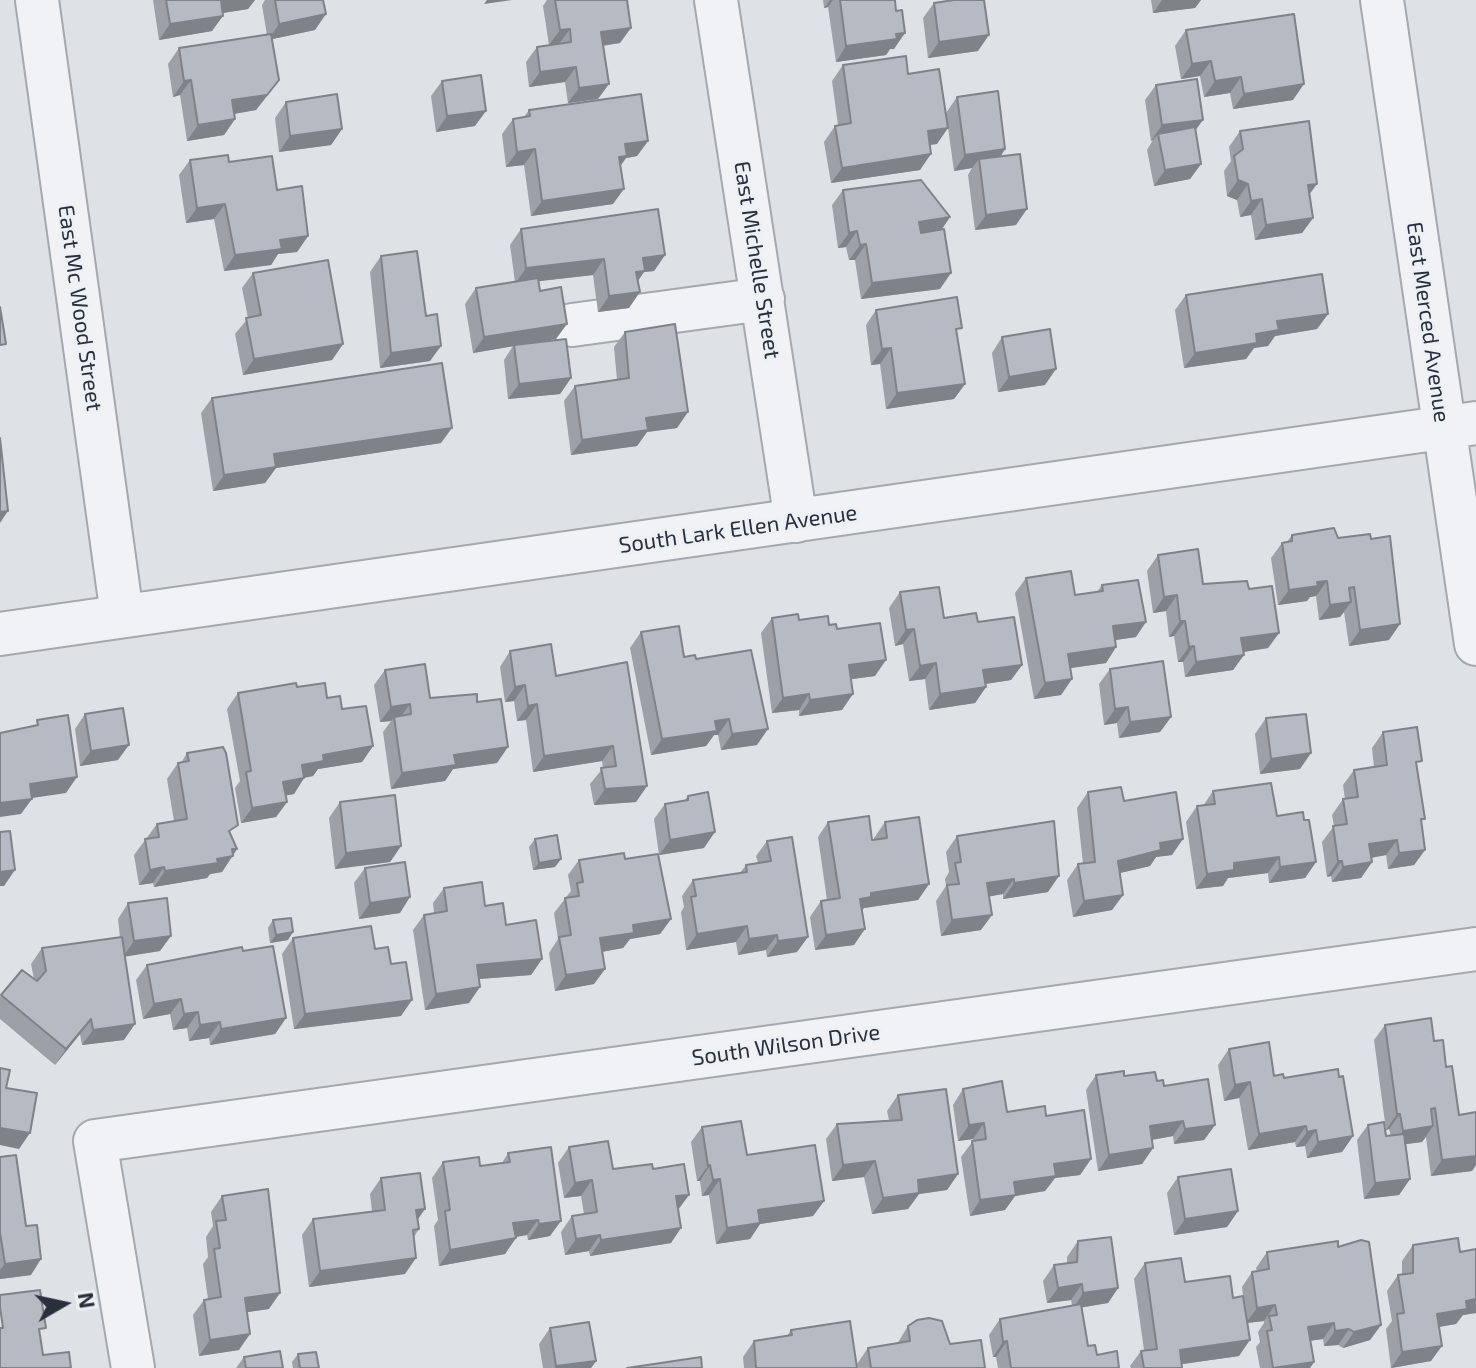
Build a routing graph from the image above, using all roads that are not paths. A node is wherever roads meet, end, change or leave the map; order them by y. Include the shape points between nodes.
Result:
1 (37, 0) edge
2 (716, 0) edge
3 (1382, 0) edge
4 (763, 299) junction
5 (572, 325) dead end
6 (1460, 426) edge
7 (796, 521) junction
8 (122, 615) junction
9 (0, 634) edge
10 (1476, 644) edge
11 (1476, 949) edge
12 (133, 1368) edge

1 - 8 street, East Mc Wood Street
2 - 4 street, East Michelle Street
3 - 6 street, East Merced Avenue
4 - 5 street
4 - 7 street, East Michelle Street
6 - 7 street, South Lark Ellen Avenue
6 - 10 street, East Merced Avenue
7 - 8 street, South Lark Ellen Avenue
8 - 9 street, South Lark Ellen Avenue
11 - 12 street, South Wilson Drive via 95,1141

